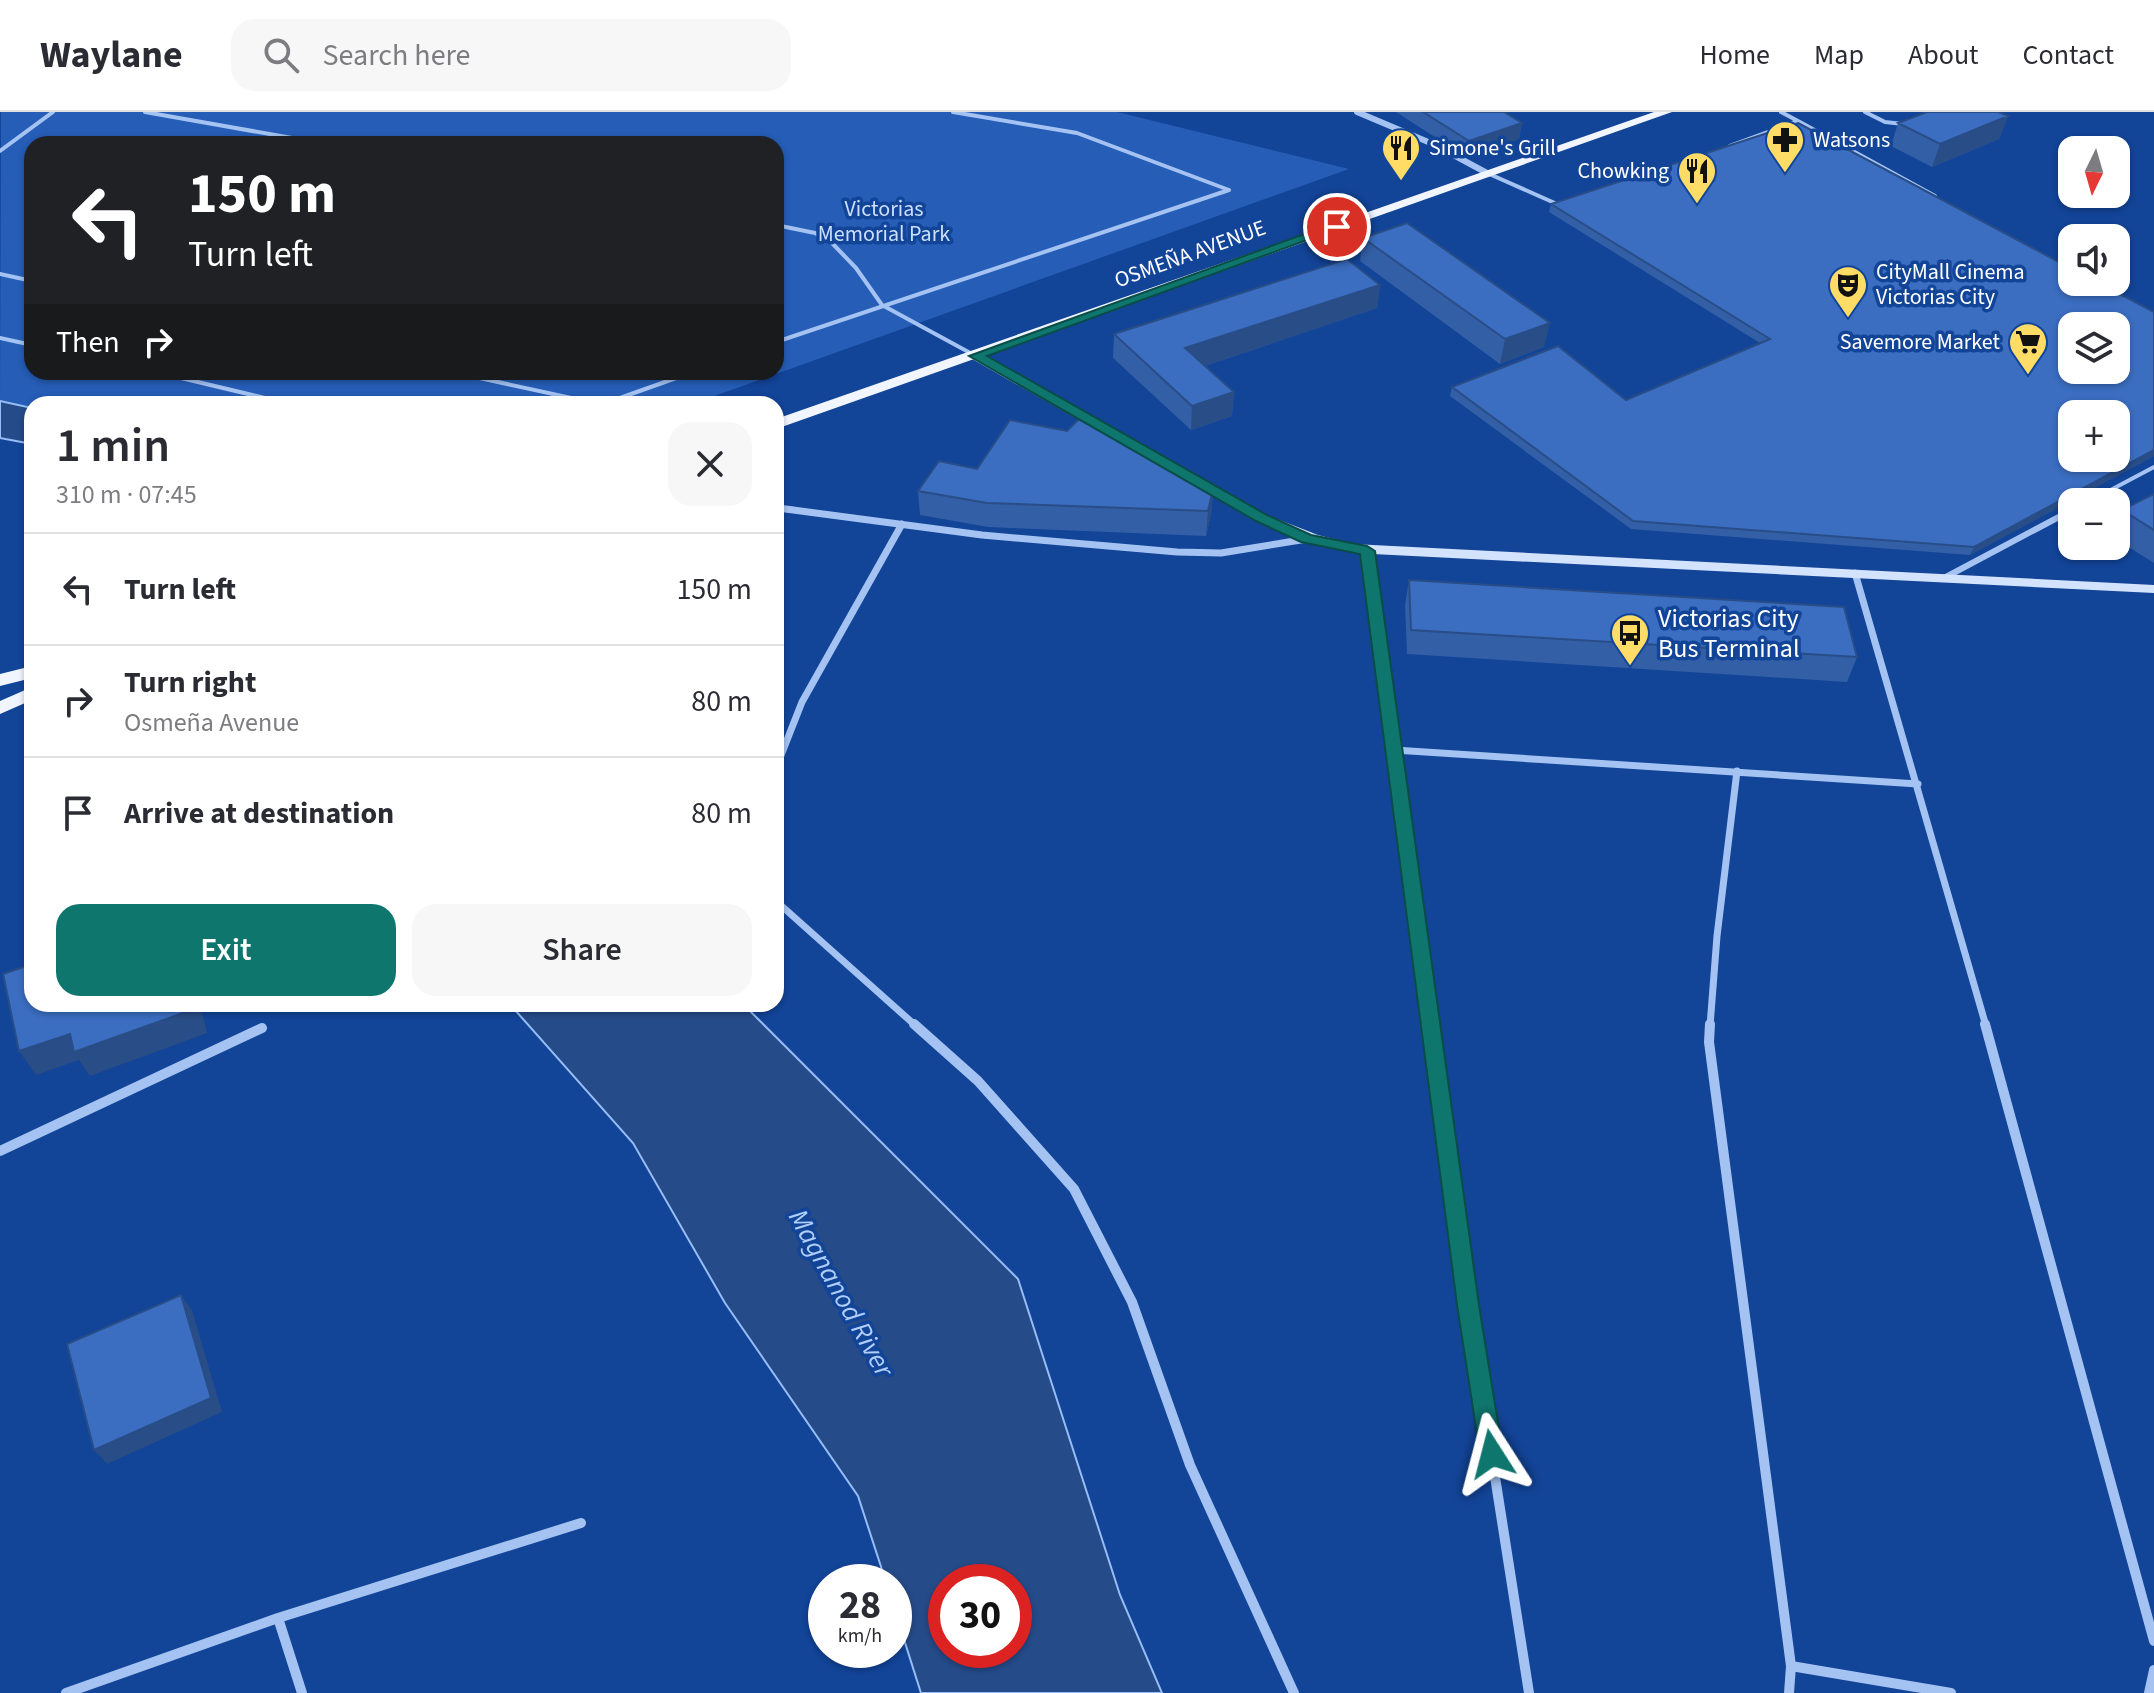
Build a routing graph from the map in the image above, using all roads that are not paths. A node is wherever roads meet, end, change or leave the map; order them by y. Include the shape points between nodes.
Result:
1 (53, 112) edge
2 (145, 112) edge
3 (953, 112) edge
4 (1357, 112) edge
5 (1666, 112) edge
6 (1781, 112) edge
7 (1865, 112) edge
8 (1798, 121) junction
9 (1906, 124) edge
10 (281, 136) edge
11 (1723, 148) edge
12 (0, 151) edge
13 (1487, 173) junction
14 (1935, 196) edge
15 (1564, 204) edge
16 (784, 227) edge
17 (0, 274) edge
18 (24, 279) edge
19 (882, 305) junction
20 (0, 338) edge
21 (784, 339) edge
22 (24, 343) edge
23 (976, 356) junction
24 (190, 380) edge
25 (489, 380) edge
26 (670, 380) edge
27 (256, 396) edge
28 (564, 396) edge
29 (624, 396) edge
30 (784, 421) edge
31 (2154, 467) edge
32 (2114, 488) edge
33 (784, 509) edge
34 (2058, 517) edge
35 (902, 524) junction
36 (1307, 539) junction
37 (1367, 551) junction
38 (1855, 573) junction
39 (1944, 578) junction
40 (2154, 589) edge
41 (24, 674) edge
42 (0, 680) edge
43 (24, 697) edge
44 (0, 708) edge
45 (784, 748) edge
46 (1394, 750) junction
47 (1737, 771) junction
48 (1918, 784) junction
49 (784, 908) edge
50 (262, 1028) dead end
51 (0, 1151) edge
52 (581, 1523) dead end
53 (278, 1618) junction
54 (2154, 1641) edge
55 (1791, 1666) junction
56 (2154, 1670) edge
57 (66, 1693) edge
58 (302, 1693) edge
59 (1294, 1693) edge
60 (1529, 1693) edge
61 (1789, 1693) edge
62 (1951, 1693) edge
63 (2149, 1693) edge

1 - 12 lane
2 - 10 lane
3 - 19 lane via 1077,133 1229,190
4 - 13 street
5 - 13 main road, OSMEÑA AVENUE
6 - 8 lane
7 - 9 lane
8 - 11 lane
8 - 14 lane
13 - 15 lane via 1539,199
13 - 23 main road, OSMEÑA AVENUE
16 - 19 lane via 830,241
17 - 18 lane
19 - 21 lane
19 - 23 lane
20 - 22 lane
23 - 30 main road, OSMEÑA AVENUE
23 - 36 street
24 - 27 lane
25 - 28 lane
26 - 29 lane
31 - 32 lane
33 - 35 street
34 - 39 lane
35 - 36 street via 1177,552 1221,553
35 - 45 street via 802,702
36 - 37 street
37 - 38 street
37 - 46 street
38 - 39 street
38 - 48 street
39 - 40 street
41 - 42 main road
43 - 44 main road
46 - 47 street
46 - 60 street via 1468,1305
47 - 48 street
47 - 55 street via 1709,1042
48 - 54 street
49 - 59 street via 978,1081 1074,1189 1132,1302 1190,1465
50 - 51 street
52 - 53 street
53 - 57 street
53 - 58 street
55 - 61 street
55 - 62 street
56 - 63 street

